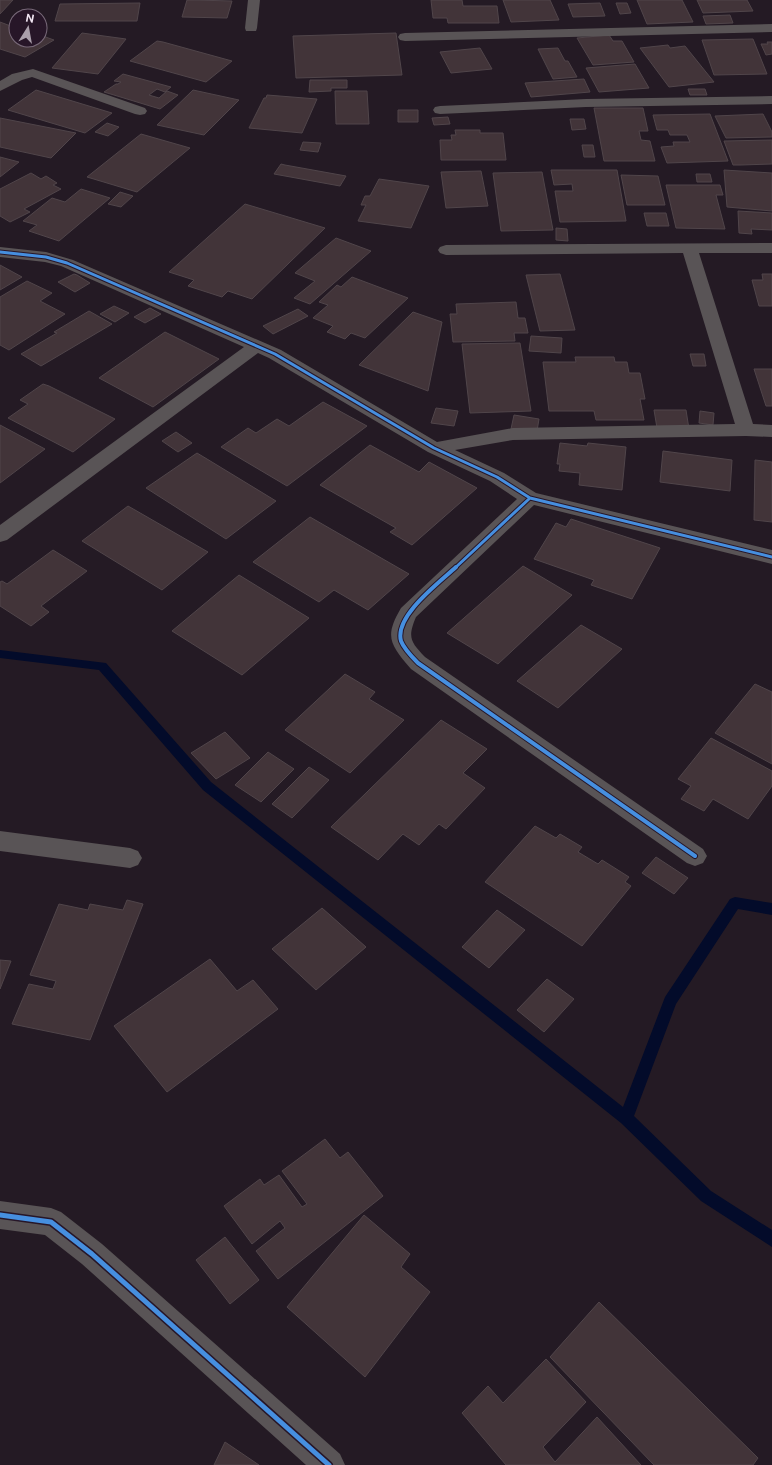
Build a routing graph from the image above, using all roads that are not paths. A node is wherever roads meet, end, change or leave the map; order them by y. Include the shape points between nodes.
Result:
1 (254, 0) edge
2 (251, 28) dead end
3 (772, 28) edge
4 (405, 37) dead end
5 (0, 86) edge
6 (772, 100) edge
7 (440, 110) dead end
8 (140, 111) dead end
9 (772, 248) edge
10 (690, 249) junction
11 (446, 250) dead end
12 (0, 252) edge
13 (256, 346) junction
14 (746, 430) junction
15 (772, 431) edge
16 (434, 448) junction
17 (530, 498) junction
18 (0, 535) edge
19 (772, 557) edge
20 (0, 841) edge
21 (695, 856) dead end
22 (130, 858) dead end
23 (0, 1215) edge
24 (329, 1465) edge

1 - 2 street
3 - 4 street
5 - 8 street via 33,73
6 - 7 street via 586,103
9 - 10 street
10 - 11 street
10 - 14 street
12 - 13 street via 46,257 67,263
13 - 16 street via 275,354
13 - 18 street
14 - 15 street
14 - 16 street via 513,434
16 - 17 street via 497,477
17 - 19 street
17 - 21 street via 408,613 400,630 402,644 418,663
20 - 22 street
23 - 24 street via 51,1222 92,1254

